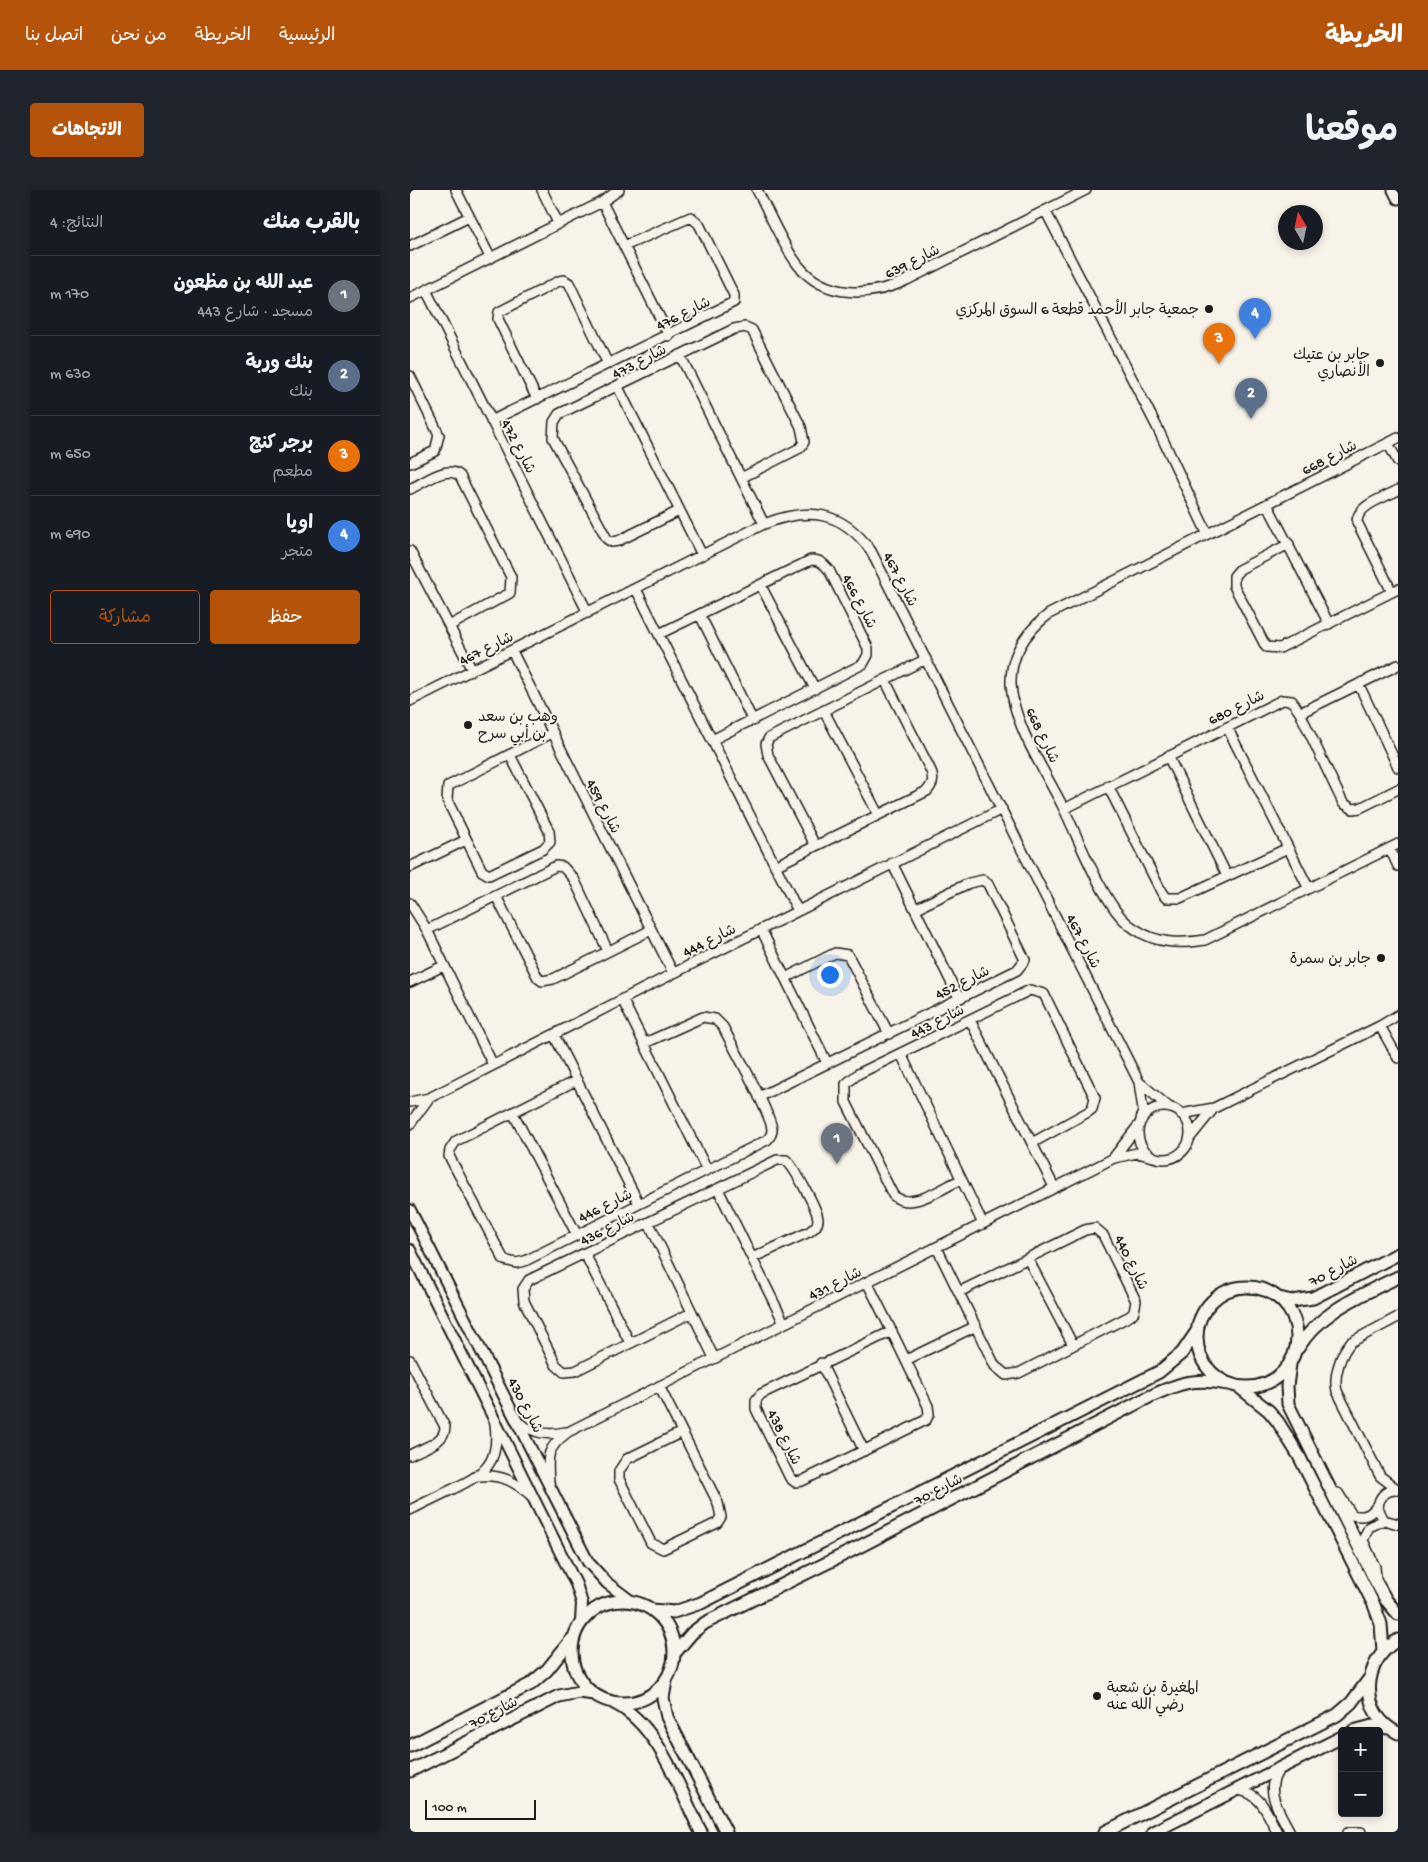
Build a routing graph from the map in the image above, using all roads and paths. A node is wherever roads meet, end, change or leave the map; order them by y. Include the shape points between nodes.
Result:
1 (456, 190) edge
2 (542, 190) edge
3 (619, 190) edge
4 (757, 190) edge
5 (1086, 190) edge
6 (1394, 190) edge
7 (1398, 198) edge
8 (602, 202) junction
9 (1046, 212) junction
10 (469, 217) junction
11 (558, 223) junction
12 (410, 246) edge
13 (624, 246) junction
14 (490, 257) junction
15 (426, 290) junction
16 (410, 298) edge
17 (669, 336) junction
18 (680, 355) junction
19 (608, 364) junction
20 (410, 376) edge
21 (618, 387) junction
22 (537, 399) junction
23 (491, 421) junction
24 (1398, 438) edge
25 (1388, 443) junction
26 (1398, 462) edge
27 (410, 464) edge
28 (741, 478) junction
29 (410, 489) edge
30 (1398, 490) edge
31 (1267, 504) junction
32 (678, 511) junction
33 (764, 524) junction
34 (1207, 532) junction
35 (1289, 544) junction
36 (410, 551) edge
37 (702, 555) junction
38 (761, 586) junction
39 (636, 589) junction
40 (1395, 590) edge
41 (588, 613) junction
42 (700, 615) junction
43 (1329, 624) junction
44 (449, 626) junction
45 (659, 634) junction
46 (512, 650) junction
47 (926, 659) junction
48 (1398, 665) edge
49 (472, 670) junction
50 (885, 680) junction
51 (1359, 685) junction
52 (815, 689) junction
53 (410, 701) edge
54 (824, 711) junction
55 (1300, 713) junction
56 (753, 721) junction
57 (1227, 727) junction
58 (552, 733) junction
59 (712, 740) junction
60 (510, 755) junction
61 (1168, 756) junction
62 (1398, 767) edge
63 (1108, 786) junction
64 (1398, 789) edge
65 (1002, 809) junction
66 (1064, 809) junction
67 (878, 814) junction
68 (466, 840) junction
69 (815, 845) junction
70 (1394, 847) edge
71 (1288, 848) junction
72 (892, 863) junction
73 (775, 866) junction
74 (1398, 866) edge
75 (410, 867) edge
76 (1227, 876) junction
77 (1308, 887) junction
78 (496, 896) junction
79 (410, 903) edge
80 (915, 909) junction
81 (798, 910) junction
82 (762, 929) junction
83 (427, 930) junction
84 (651, 930) junction
85 (608, 951) junction
86 (443, 966) junction
87 (673, 973) junction
88 (785, 978) junction
89 (410, 982) edge
90 (959, 998) junction
91 (622, 999) junction
92 (1398, 1015) edge
93 (970, 1020) junction
94 (1380, 1026) junction
95 (889, 1034) junction
96 (554, 1035) junction
97 (644, 1043) junction
98 (901, 1054) junction
99 (1398, 1058) edge
100 (827, 1063) junction
101 (493, 1065) junction
102 (577, 1080) junction
103 (1139, 1082) junction
104 (759, 1097) junction
105 (430, 1098) junction
106 (410, 1102) edge
107 (1171, 1108) junction
108 (1214, 1108) junction
109 (513, 1113) junction
110 (1181, 1114) junction
111 (1140, 1122) junction
112 (410, 1124) edge
113 (1189, 1139) junction
114 (1032, 1143) junction
115 (1153, 1157) junction
116 (1114, 1158) junction
117 (707, 1170) junction
118 (960, 1180) junction
119 (1054, 1187) junction
120 (718, 1189) junction
121 (639, 1204) junction
122 (410, 1210) edge
123 (649, 1223) junction
124 (983, 1224) junction
125 (577, 1235) junction
126 (937, 1248) junction
127 (410, 1250) edge
128 (584, 1254) junction
129 (1398, 1254) edge
130 (752, 1258) junction
131 (1028, 1259) junction
132 (1398, 1277) edge
133 (867, 1282) junction
134 (959, 1292) junction
135 (1279, 1298) junction
136 (691, 1313) junction
137 (1398, 1317) edge
138 (784, 1323) junction
139 (976, 1326) junction
140 (892, 1331) junction
141 (1197, 1331) junction
142 (630, 1343) junction
143 (1073, 1344) junction
144 (1296, 1352) junction
145 (714, 1358) junction
146 (410, 1360) edge
147 (906, 1360) junction
148 (821, 1364) junction
149 (1290, 1364) junction
150 (1234, 1385) junction
151 (659, 1386) junction
152 (494, 1421) junction
153 (519, 1423) junction
154 (568, 1432) junction
155 (682, 1432) junction
156 (864, 1451) junction
157 (410, 1455) edge
158 (479, 1476) junction
159 (1380, 1476) junction
160 (549, 1482) junction
161 (1328, 1484) junction
162 (1398, 1490) edge
163 (533, 1496) junction
164 (1382, 1496) junction
165 (1378, 1505) junction
166 (410, 1510) edge
167 (1384, 1520) junction
168 (1397, 1525) edge
169 (1376, 1580) junction
170 (631, 1601) junction
171 (652, 1610) junction
172 (1398, 1614) edge
173 (581, 1622) junction
174 (574, 1635) junction
175 (1398, 1640) edge
176 (1383, 1650) junction
177 (674, 1654) junction
178 (666, 1679) junction
179 (1369, 1679) junction
180 (594, 1694) junction
181 (613, 1702) junction
182 (1394, 1730) edge
183 (1338, 1738) edge
184 (410, 1746) edge
185 (1278, 1770) junction
186 (410, 1771) edge
187 (1238, 1790) junction
188 (701, 1832) edge
189 (726, 1832) edge
190 (1105, 1832) edge
191 (1153, 1832) edge
192 (1277, 1832) edge
193 (1290, 1832) edge
194 (1348, 1832) edge
195 (1361, 1832) edge

1 - 10 street
2 - 11 street
3 - 8 street
4 - 9 street, شارع 639 via 799,266 824,286 851,293 869,293 897,285
5 - 9 street, شارع 639
6 - 7 main road
8 - 11 street
8 - 13 street
9 - 34 street
10 - 12 street
10 - 14 street
11 - 14 street
13 - 17 street
13 - 17 street, شارع 476 via 685,218 699,224 734,295 734,302
14 - 15 street
15 - 16 street
15 - 23 street, شارع 472
17 - 19 street, شارع 476
18 - 21 street, شارع 473
18 - 28 street
18 - 28 street, شارع 473 via 734,329 745,326 752,330 801,427 804,442 800,448
19 - 22 street, شارع 476
19 - 22 street via 568,283 559,281 499,312 498,319
20 - 27 street via 439,435 435,451
21 - 32 street
21 - 32 street, شارع 473 via 558,414 552,429 553,438 607,539 612,542
22 - 23 street, شارع 476
23 - 41 street, شارع 472
24 - 25 street, شارع 668
25 - 26 street
25 - 31 street, شارع 668
28 - 33 street
29 - 44 street via 448,471 460,476 511,577 510,593
30 - 40 street via 1361,509 1357,515 1357,522
31 - 34 street, شارع 668
31 - 35 street
32 - 37 street
33 - 37 street, شارع 467
33 - 47 street, شارع 467 via 792,515 813,513 842,522 852,529 871,551
34 - 66 street, شارع 668 via 1049,614 1035,625 1017,652 1011,683 1017,716
35 - 43 street
35 - 43 street via 1234,576 1234,586 1263,644 1266,648 1275,649
36 - 44 street
37 - 39 street, شارع 467
38 - 42 street, شارع 466
38 - 52 street
38 - 52 street, شارع 466 via 811,560 824,563 829,570 868,648 868,655 863,664
39 - 41 street, شارع 467
39 - 45 street
40 - 43 street
41 - 46 street, شارع 467
42 - 45 street, شارع 466
42 - 56 street
44 - 49 street
45 - 59 street
46 - 49 street, شارع 467
46 - 58 street, شارع 459
47 - 50 street
47 - 65 street, شارع 467
48 - 51 street
49 - 53 street, شارع 467
50 - 54 street
50 - 67 street via 931,771 933,783 927,791
51 - 55 street
51 - 62 street
52 - 56 street, شارع 466
54 - 67 street
54 - 69 street via 774,734 766,744 768,755
55 - 57 street, شارع 680 via 1292,701 1282,700
55 - 64 street, شارع 680 via 1343,803 1348,807 1360,808
56 - 59 street, شارع 466
57 - 61 street, شارع 680
57 - 71 street
58 - 60 street
58 - 84 street, شارع 459
59 - 73 street
60 - 68 street via 448,786 447,800
60 - 68 street via 549,830 550,842 543,849 489,875 482,871
61 - 63 street, شارع 680
61 - 76 street
63 - 66 street, شارع 680
63 - 76 street via 1166,898 1180,898
65 - 72 street, شارع 444
65 - 103 street, شارع 467
66 - 77 street, شارع 668 via 1114,908 1135,930 1162,942 1205,940
67 - 69 street
68 - 75 street
69 - 73 street
70 - 74 street
70 - 77 street, شارع 668
71 - 76 street
71 - 77 street
72 - 80 street
72 - 81 street, شارع 444
73 - 81 street
78 - 83 street
78 - 85 street via 542,981 553,979
78 - 85 street via 549,869 563,867 574,879
79 - 83 street
80 - 90 street
80 - 90 street, شارع 452 via 969,883 983,880 1022,951 1025,960 1017,970
81 - 82 street, شارع 444
82 - 87 street, شارع 444
82 - 88 street
83 - 86 street
84 - 85 street
84 - 87 street, شارع 459
86 - 89 street
86 - 101 street
87 - 91 street, شارع 444
88 - 95 street via 835,953 848,955
88 - 100 street
90 - 95 street, شارع 452
91 - 96 street, شارع 444
91 - 97 street
92 - 94 street
93 - 98 street, شارع 443
93 - 114 street
93 - 114 street, شارع 443 via 1030,990 1044,994 1092,1090 1094,1104 1088,1112
94 - 99 street
94 - 108 street
95 - 100 street, شارع 452
96 - 101 street, شارع 444
96 - 102 street
97 - 104 street, شارع 446 via 703,1017 715,1019 723,1027
97 - 117 street
98 - 118 street
98 - 118 street, شارع 443 via 852,1077 846,1084 846,1102 897,1199 910,1202
100 - 104 street, شارع 452
101 - 105 street, شارع 444
102 - 109 street, شارع 446
102 - 121 street
103 - 107 street, شارع 467
103 - 111 street, شارع 467 via 1143,1110
104 - 117 street, شارع 446 via 771,1123 768,1140
105 - 106 street, شارع 444
105 - 112 street, شارع 444
107 - 110 street
107 - 111 street via 1151,1111
108 - 110 street
108 - 113 street
109 - 125 street
109 - 125 street, شارع 446 via 456,1141 449,1156 500,1257 509,1262 525,1261
110 - 113 street via 1188,1125
111 - 115 street via 1139,1143
111 - 116 street, شارع 431
113 - 115 street via 1180,1154 1171,1158
114 - 119 street
115 - 116 street, شارع 431 via 1137,1153
116 - 119 street, شارع 431
117 - 121 street, شارع 446
118 - 124 street
119 - 124 street, شارع 431
120 - 123 street, شارع 436
120 - 130 street
120 - 130 street, شارع 436 via 777,1160 786,1160 815,1208 816,1227
121 - 125 street, شارع 446
122 - 153 street, شارع 430
123 - 128 street, شارع 436
123 - 136 street
124 - 126 street, شارع 431
126 - 133 street, شارع 431
126 - 134 street, شارع 440
127 - 152 street
128 - 142 street
128 - 142 street, شارع 436 via 528,1280 523,1289 524,1301 556,1365 564,1372 574,1370
129 - 135 main road, شارع 70 via 1306,1300
130 - 138 street
131 - 134 street, شارع 440
131 - 143 street
131 - 143 street, شارع 440 via 1090,1228 1103,1235 1133,1295 1135,1308 1130,1316
132 - 144 main road via 1328,1314 1315,1325
133 - 138 street, شارع 431
133 - 140 street, شارع 438
134 - 139 street, شارع 440
135 - 141 main road via 1266,1290 1251,1287 1228,1291 1210,1304
135 - 144 main road via 1291,1312 1297,1328
136 - 142 street, شارع 436
136 - 145 street
137 - 159 street via 1351,1342 1335,1379 1337,1391
138 - 145 street, شارع 431
139 - 143 street, شارع 440 via 995,1366 1006,1375 1019,1373
139 - 147 street
140 - 147 street, شارع 438
140 - 148 street, شارع 438
141 - 150 main road via 1198,1348 1204,1362 1214,1375
141 - 171 main road, شارع 70 via 1173,1362 1150,1376 701,1603 674,1612
144 - 149 main road
145 - 151 street, شارع 431
146 - 157 street via 445,1427 441,1439
147 - 156 street, شارع 438 via 929,1414 926,1420
148 - 156 street
148 - 156 street, شارع 438 via 761,1394 756,1400 756,1409 790,1478 795,1482 802,1481
149 - 150 main road via 1268,1383 1254,1387
149 - 161 main road via 1288,1404
150 - 176 main road via 1269,1411 1299,1456 1374,1605 1381,1624
150 - 177 main road, شارع 70 via 1207,1379 1178,1384 705,1623
151 - 154 street, شارع 431
151 - 155 street
152 - 158 street via 496,1440 493,1458
152 - 163 street
153 - 154 street, شارع 431 via 547,1435
153 - 160 street, شارع 430
154 - 160 street, شارع 431 via 550,1450 547,1461
155 - 155 street via 718,1503 721,1518 717,1523 663,1549 651,1543 619,1479 619,1471 626,1459
158 - 163 street via 507,1478
158 - 166 street
159 - 162 street
159 - 164 street
160 - 170 street, شارع 430 via 588,1562 607,1584
161 - 165 street via 1337,1490 1352,1515 1369,1515
161 - 169 main road
162 - 164 street
163 - 173 street via 580,1592
164 - 165 street
165 - 167 street
167 - 168 street
167 - 169 street via 1369,1526 1363,1540 1375,1567
169 - 172 main road
170 - 171 main road
170 - 173 main road via 603,1604
171 - 177 main road via 670,1632
173 - 174 main road
174 - 180 main road via 571,1653 575,1671 584,1686
174 - 184 main road, شارع 70 via 547,1670 531,1684
175 - 176 main road
176 - 179 main road
177 - 178 main road
178 - 181 main road via 655,1692 639,1700
178 - 189 main road via 663,1698 667,1716
179 - 182 main road via 1373,1706
179 - 190 main road via 1351,1703 1336,1715
180 - 181 main road
180 - 186 main road, شارع 70 via 579,1692 559,1696
181 - 188 main road via 632,1713 650,1732
183 - 185 main road
185 - 187 main road
185 - 193 street via 1272,1782 1272,1795
187 - 191 main road
187 - 192 street via 1250,1793 1261,1802
194 - 195 street

